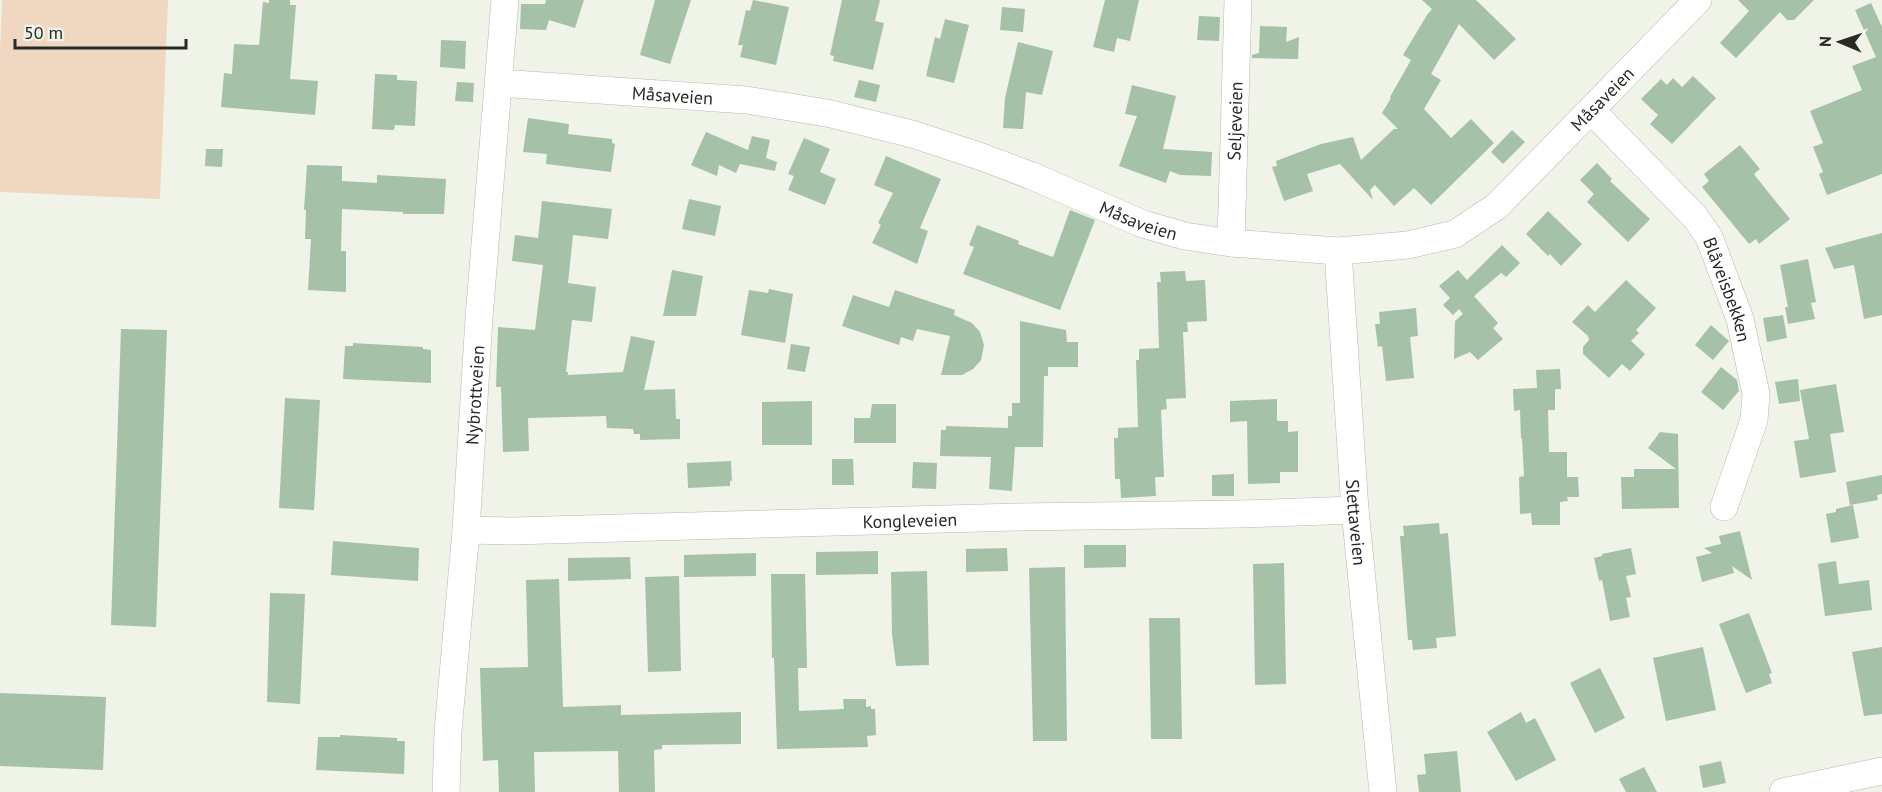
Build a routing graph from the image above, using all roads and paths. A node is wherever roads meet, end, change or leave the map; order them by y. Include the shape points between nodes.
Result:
1 (505, 0) edge
2 (1238, 0) edge
3 (1698, 0) edge
4 (499, 83) junction
5 (1592, 111) junction
6 (1231, 243) junction
7 (1338, 252) junction
8 (1724, 507) dead end
9 (1355, 510) junction
10 (466, 530) junction
11 (1882, 771) edge
12 (446, 792) edge
13 (1383, 792) edge
14 (1783, 792) edge

1 - 4 street, Nybrottveien
2 - 6 street, Seljeveien
3 - 5 street, Måsaveien
4 - 6 street, Måsaveien via 746,100 827,113 912,134 982,157 1143,224
4 - 10 street, Nybrottveien
5 - 7 street, Måsaveien via 1497,206 1455,234 1408,246
5 - 8 street, Blåveisbekken via 1709,237 1740,319 1756,394 1754,420
6 - 7 street, Måsaveien
7 - 9 street, Slettaveien
9 - 10 street, Kongleveien
9 - 13 street, Slettaveien
10 - 12 street, Nybrottveien
11 - 14 street

